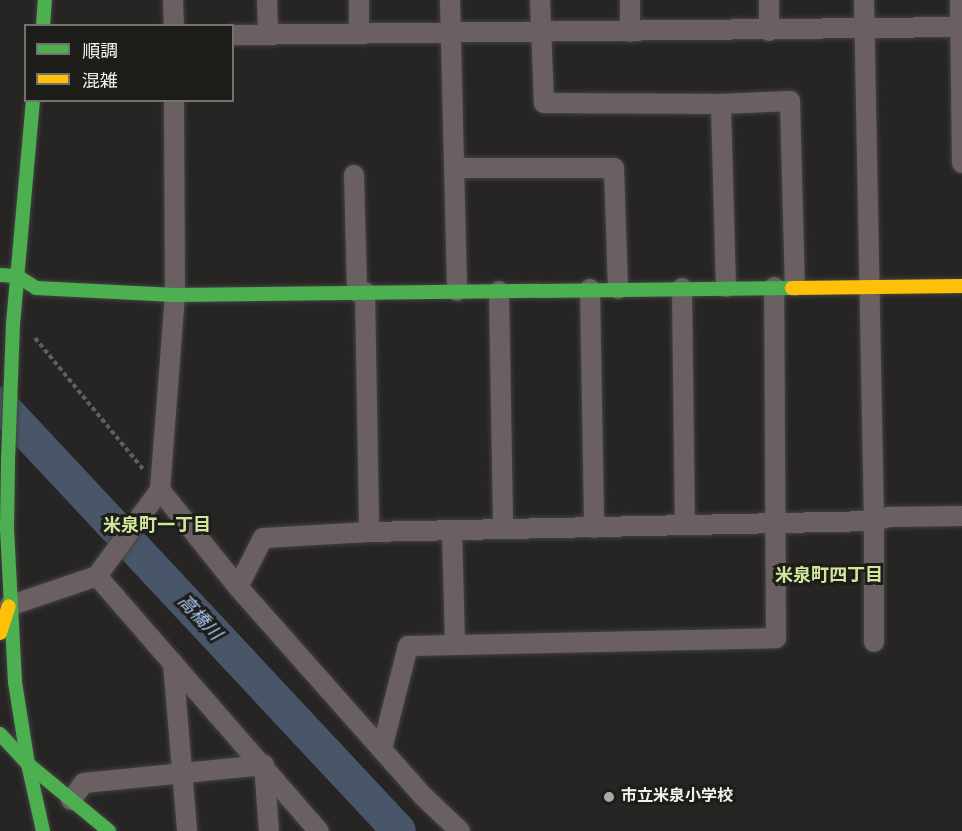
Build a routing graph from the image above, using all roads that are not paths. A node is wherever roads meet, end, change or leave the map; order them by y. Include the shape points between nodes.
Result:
1 (45, 0) edge
2 (173, 0) edge
3 (267, 0) edge
4 (359, 0) edge
5 (450, 0) edge
6 (540, 0) edge
7 (630, 0) edge
8 (769, 0) edge
9 (864, 0) edge
10 (960, 0) edge
11 (43, 24) edge
12 (174, 24) edge
13 (961, 27) edge
14 (865, 30) junction
15 (769, 31) junction
16 (630, 32) junction
17 (541, 33) junction
18 (359, 34) junction
19 (451, 34) junction
20 (234, 35) edge
21 (268, 35) junction
22 (33, 102) edge
23 (174, 102) edge
24 (721, 104) junction
25 (962, 163) edge
26 (454, 168) junction
27 (354, 175) dead end
28 (0, 275) edge
29 (17, 276) junction
30 (870, 285) junction
31 (795, 286) junction
32 (962, 286) edge
33 (726, 287) junction
34 (774, 287) junction
35 (682, 288) junction
36 (590, 289) junction
37 (618, 289) junction
38 (457, 291) junction
39 (499, 291) junction
40 (361, 292) junction
41 (175, 295) junction
42 (160, 490) junction
43 (962, 516) edge
44 (874, 521) junction
45 (778, 523) junction
46 (685, 525) junction
47 (3, 526) edge
48 (594, 528) junction
49 (504, 529) junction
50 (452, 530) junction
51 (369, 532) junction
52 (99, 573) junction
53 (238, 587) junction
54 (9, 606) junction
55 (0, 633) edge
56 (874, 642) dead end
57 (455, 645) junction
58 (173, 663) junction
59 (1, 739) edge
60 (382, 749) junction
61 (28, 764) junction
62 (264, 765) junction
63 (182, 772) junction
64 (71, 800) junction
65 (43, 831) edge
66 (109, 831) edge
67 (187, 831) edge
68 (269, 831) edge
69 (320, 831) edge
70 (460, 831) edge

1 - 11 main road
2 - 12 street
3 - 21 street
4 - 18 street
5 - 19 street
6 - 17 street
7 - 16 street
8 - 15 street
9 - 14 street
10 - 13 street
13 - 14 street
13 - 25 street
14 - 15 street
14 - 30 street
15 - 16 street
16 - 17 street
17 - 19 street
17 - 24 street via 544,103
18 - 19 street
18 - 21 street
19 - 26 street
20 - 21 street
22 - 29 main road
23 - 41 street
24 - 31 street via 790,101
24 - 33 street
26 - 37 street via 614,168
26 - 38 street
27 - 40 street
28 - 29 main road
29 - 41 main road via 36,288
29 - 47 main road
30 - 31 main road
30 - 32 main road
30 - 44 street
31 - 34 main road
33 - 34 main road
33 - 35 main road
34 - 45 street
35 - 37 main road
35 - 46 street
36 - 37 main road
36 - 39 main road
36 - 48 street
38 - 39 main road
38 - 40 main road
39 - 49 street
40 - 41 main road
40 - 51 street
41 - 42 street
42 - 52 street
42 - 53 street
43 - 44 street via 889,517
44 - 45 street
44 - 56 street
45 - 46 street
45 - 57 street via 776,638
46 - 48 street
47 - 54 main road
48 - 49 street
49 - 50 street
50 - 51 street
50 - 57 street
51 - 53 street via 263,538
52 - 54 street
52 - 58 street
53 - 60 street
54 - 55 main road
54 - 61 main road
57 - 60 street via 408,646
58 - 62 street
58 - 63 street
59 - 61 main road
60 - 70 street
61 - 64 main road
61 - 65 main road
62 - 63 street
62 - 68 street
62 - 69 street
63 - 64 street via 84,783
63 - 67 street
64 - 66 main road

